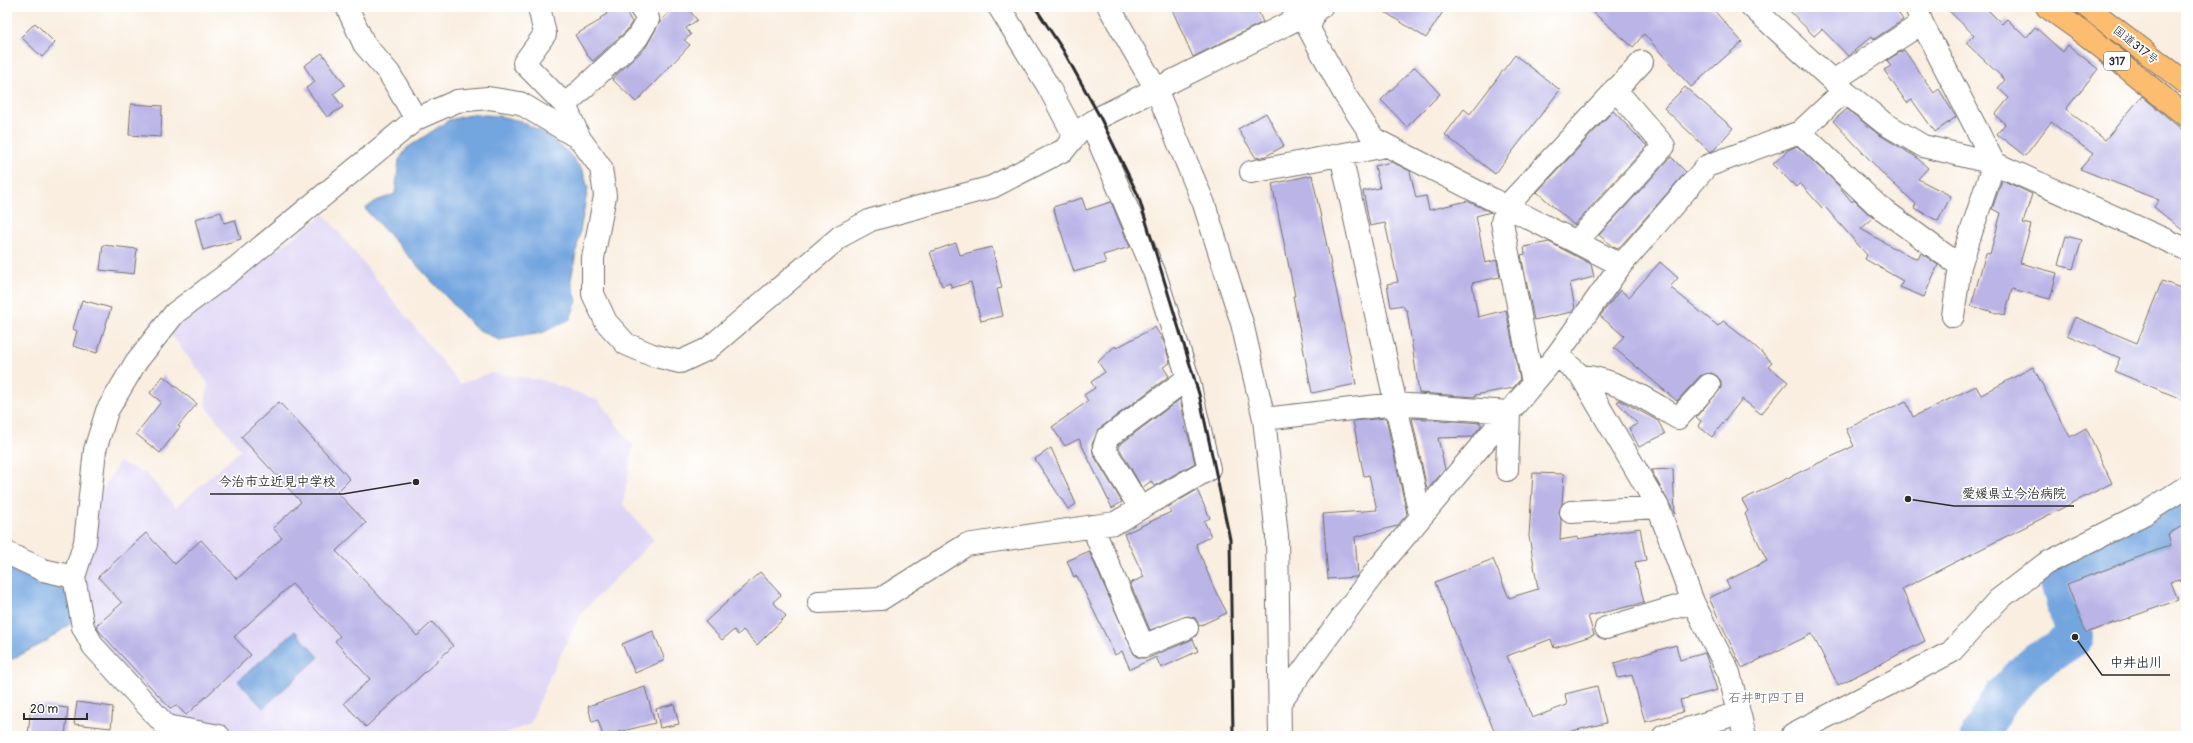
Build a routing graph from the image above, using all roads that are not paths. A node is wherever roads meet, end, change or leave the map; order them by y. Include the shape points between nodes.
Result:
1 (348, 7) edge
2 (539, 7) edge
3 (640, 7) edge
4 (999, 7) edge
5 (1109, 7) edge
6 (1752, 7) edge
7 (2047, 7) edge
8 (2087, 7) edge
9 (1316, 8) edge
10 (1919, 15) edge
11 (1642, 62) dead end
12 (2186, 83) edge
13 (1838, 86) junction
14 (1156, 89) junction
15 (1616, 89) junction
16 (565, 106) junction
17 (2186, 116) edge
18 (416, 119) junction
19 (1091, 123) junction
20 (1800, 132) junction
21 (1075, 136) junction
22 (580, 138) junction
23 (1386, 146) junction
24 (1341, 154) junction
25 (1994, 163) junction
26 (1252, 172) dead end
27 (1506, 207) junction
28 (1576, 242) junction
29 (2186, 249) edge
30 (1621, 264) junction
31 (1960, 266) junction
32 (1953, 316) dead end
33 (1557, 355) junction
34 (1581, 376) junction
35 (1188, 378) junction
36 (1533, 382) junction
37 (1709, 385) dead end
38 (1396, 404) junction
39 (1509, 412) junction
40 (1264, 419) junction
41 (1507, 470) dead end
42 (2186, 487) edge
43 (1658, 507) junction
44 (1140, 508) junction
45 (1419, 510) dead end
46 (1571, 512) dead end
47 (1092, 526) junction
48 (7, 553) edge
49 (74, 577) junction
50 (819, 602) dead end
51 (1693, 602) junction
52 (1187, 628) dead end
53 (1606, 628) dead end
54 (1280, 702) junction
55 (1739, 712) junction
56 (1793, 734) dead end
57 (219, 736) edge
58 (1280, 736) edge
59 (1664, 736) edge
60 (1745, 736) edge

1 - 18 street via 364,44 389,73
2 - 16 street via 544,34 524,63
3 - 16 street via 648,19 637,38
4 - 21 street via 1048,86
5 - 14 street
6 - 13 street
7 - 17 highway, 国道317号 / 317 via 2085,34
8 - 12 highway, 国道317号 / 317
9 - 14 street
9 - 23 street via 1308,29 1344,95 1374,139
10 - 13 street
10 - 25 street
11 - 15 street
13 - 20 street
13 - 25 street via 1884,123 1923,146
14 - 19 street
14 - 40 street via 1204,204 1242,323
15 - 27 street
15 - 28 street via 1664,146
16 - 22 street
18 - 22 street via 457,101 488,98 520,103
18 - 49 street via 238,266 175,313 136,362 107,411 95,450 85,542
19 - 21 street
19 - 35 street via 1155,274
20 - 30 street via 1707,166
20 - 31 street via 1877,205
21 - 22 street via 1064,150 992,187 871,220 841,236 708,350 680,362 652,355 626,344 606,322 593,294 593,258 605,196 601,168
23 - 24 street
23 - 27 street
24 - 26 street
24 - 38 street
25 - 29 street
25 - 31 street
27 - 28 street
27 - 36 street via 1502,222
28 - 30 street
30 - 33 street
31 - 32 street
33 - 34 street
33 - 36 street
34 - 37 street via 1608,381 1638,394 1678,418
34 - 43 street
35 - 44 street via 1209,469
35 - 44 street via 1107,438 1104,448
36 - 39 street
38 - 39 street
38 - 40 street
38 - 45 street
39 - 41 street
39 - 54 street via 1374,572
40 - 54 street via 1277,536
42 - 56 street via 2144,514 2045,564 1998,600 1951,652
43 - 46 street
43 - 51 street
44 - 47 street via 1116,523
47 - 50 street via 966,546 881,599
47 - 52 street via 1143,646
48 - 49 street via 43,570
49 - 57 street via 83,627 93,646 136,694 166,726
51 - 53 street
51 - 55 street via 1729,673
54 - 58 street
55 - 59 street
55 - 60 street

